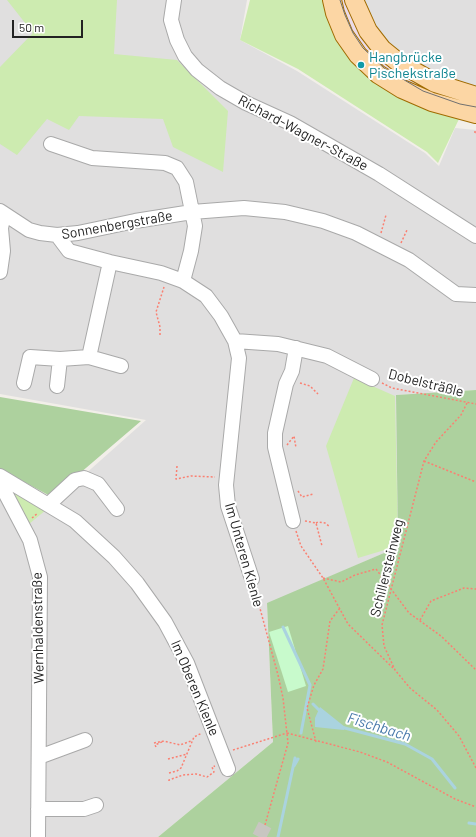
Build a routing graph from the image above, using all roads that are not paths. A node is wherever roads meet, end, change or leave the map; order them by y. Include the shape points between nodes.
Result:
1 (174, 0) edge
2 (332, 0) edge
3 (354, 0) edge
4 (476, 96) edge
5 (476, 114) edge
6 (51, 144) dead end
7 (2, 212) edge
8 (192, 212) junction
9 (56, 235) junction
10 (476, 236) edge
11 (110, 262) junction
12 (0, 272) edge
13 (183, 282) junction
14 (476, 296) edge
15 (235, 341) junction
16 (296, 348) junction
17 (89, 357) junction
18 (60, 359) junction
19 (121, 366) dead end
20 (372, 379) road end
21 (24, 383) dead end
22 (56, 386) dead end
23 (0, 476) edge
24 (0, 483) edge
25 (49, 504) junction
26 (117, 509) dead end
27 (293, 521) road end
28 (252, 579) road end
29 (85, 740) dead end
30 (39, 757) junction
31 (228, 769) dead end
32 (96, 805) dead end
33 (38, 809) junction
34 (38, 837) edge

1 - 10 street, Richard-Wagner-Straße via 171,20 177,40 185,56 208,79 246,103 290,123 379,174
2 - 5 main road via 338,24 347,40 378,74 432,102
3 - 4 main road via 368,31 382,49 398,62 435,83
6 - 8 street, Sonnenbergstraße via 73,153 101,159 171,165 177,168 186,182
7 - 9 street, Sonnenbergstraße via 34,232
7 - 12 street via 3,251
8 - 9 street, Sonnenbergstraße
8 - 13 street via 195,226
8 - 14 street, Sonnenbergstraße via 244,208 305,215 345,228 409,260 456,294
9 - 11 street, Im Unteren Kienle via 69,251
11 - 13 street, Im Unteren Kienle
11 - 17 street
13 - 15 street, Im Unteren Kienle via 206,296
15 - 16 street
15 - 28 street, Im Unteren Kienle via 239,358 226,478 228,506
16 - 20 street via 327,356
16 - 27 street via 275,433 275,447
17 - 18 street
17 - 19 street
18 - 21 street via 30,357
18 - 22 street
23 - 25 street, Im Oberen Kienle
24 - 30 street, Wernhaldenstraße via 35,555 40,588
25 - 26 street via 75,480 84,478 98,484
25 - 31 street, Im Oberen Kienle via 96,539 128,571 150,599 187,663 227,752
29 - 30 street
30 - 33 street, Wernhaldenstraße
32 - 33 street via 84,809
33 - 34 street, Wernhaldenstraße

